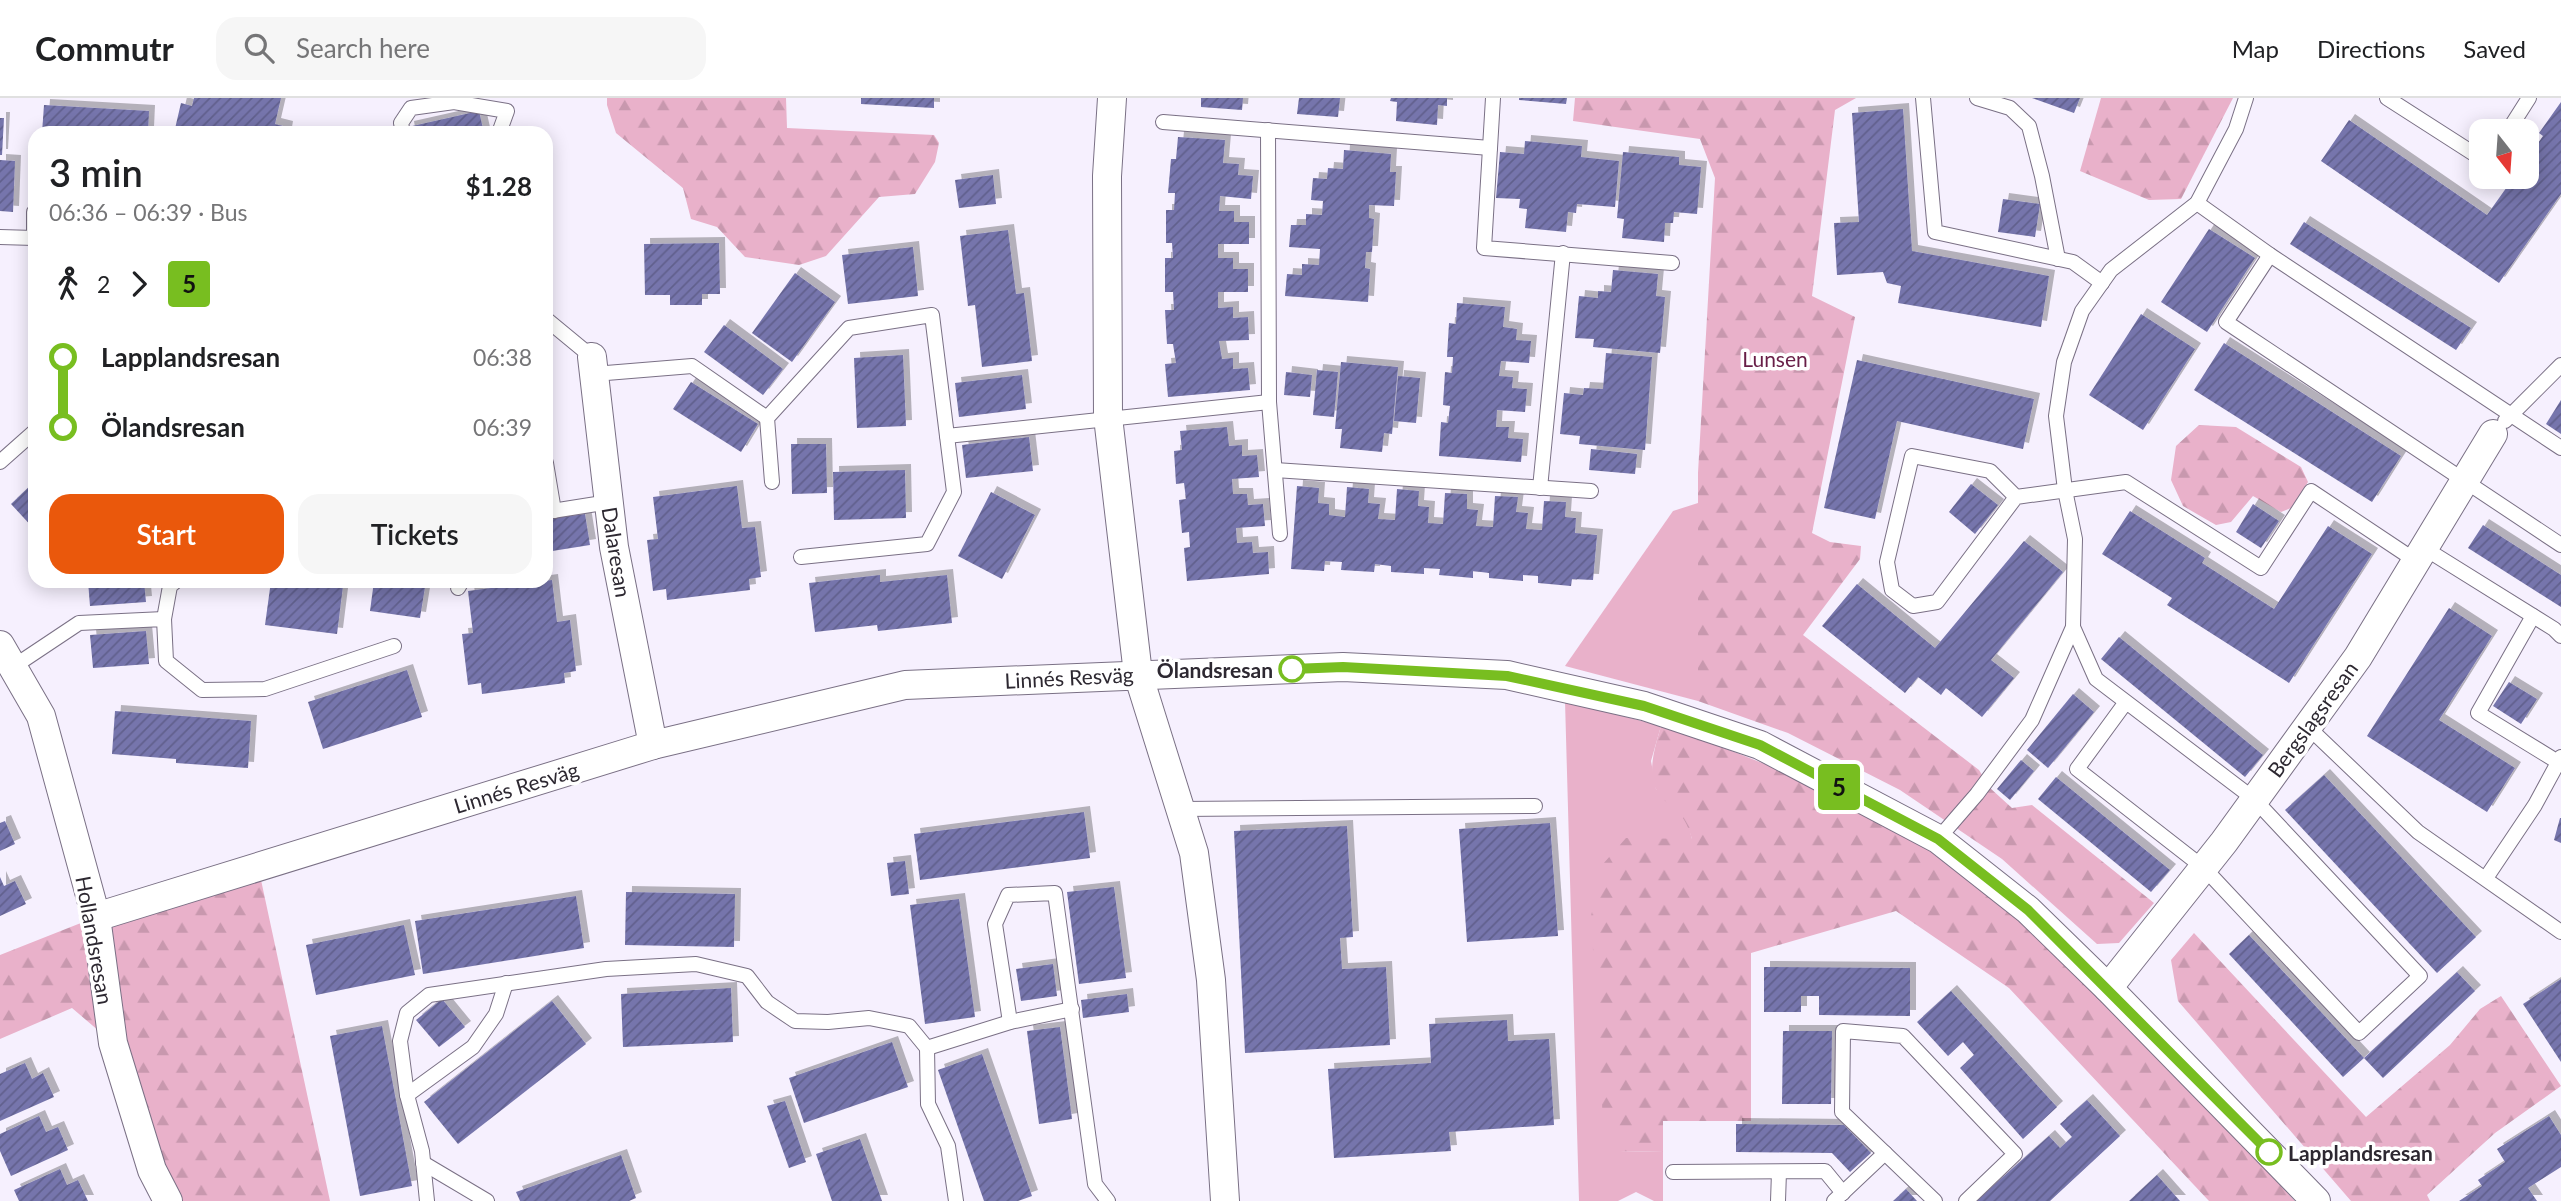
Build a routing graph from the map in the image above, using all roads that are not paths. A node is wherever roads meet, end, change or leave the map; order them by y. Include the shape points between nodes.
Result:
1 (1112, 98) edge
2 (1493, 98) edge
3 (1923, 98) edge
4 (1977, 98) edge
5 (2246, 98) edge
6 (2387, 98) edge
7 (2529, 98) edge
8 (2516, 119) edge
9 (1163, 122) dead end
10 (402, 126) edge
11 (502, 126) edge
12 (1268, 130) junction
13 (1490, 148) junction
14 (2469, 151) edge
15 (2197, 203) junction
16 (0, 237) edge
17 (28, 239) edge
18 (1563, 253) junction
19 (2270, 256) junction
20 (2057, 259) junction
21 (1672, 263) dead end
22 (2102, 283) junction
23 (553, 326) edge
24 (593, 365) junction
25 (2561, 365) edge
26 (1269, 402) junction
27 (1108, 417) junction
28 (766, 418) junction
29 (2501, 425) junction
30 (947, 436) junction
31 (28, 437) edge
32 (2561, 449) edge
33 (0, 462) edge
34 (1275, 470) junction
35 (2464, 481) junction
36 (772, 482) dead end
37 (1540, 488) junction
38 (2065, 490) junction
39 (1591, 491) dead end
40 (2016, 497) junction
41 (608, 502) junction
42 (553, 511) edge
43 (1280, 534) dead end
44 (2561, 545) edge
45 (2420, 554) junction
46 (801, 557) dead end
47 (170, 588) edge
48 (2533, 616) junction
49 (164, 619) junction
50 (2073, 627) junction
51 (2561, 636) edge
52 (394, 646) dead end
53 (6, 656) edge
54 (1138, 674) junction
55 (2126, 702) junction
56 (2307, 726) junction
57 (653, 745) junction
58 (2559, 760) edge
59 (2254, 799) junction
60 (1535, 806) dead end
61 (1180, 809) junction
62 (1938, 839) junction
63 (2204, 868) junction
64 (2486, 878) junction
65 (96, 917) junction
66 (2561, 932) edge
67 (506, 983) junction
68 (2108, 988) junction
69 (1072, 1009) junction
70 (1010, 1022) junction
71 (928, 1048) junction
72 (407, 1095) junction
73 (1885, 1153) junction
74 (423, 1163) junction
75 (1673, 1172) dead end
76 (1779, 1172) junction
77 (1838, 1197) edge
78 (168, 1201) edge
79 (427, 1201) edge
80 (487, 1201) edge
81 (956, 1201) edge
82 (1108, 1201) edge
83 (1225, 1201) edge
84 (1778, 1201) edge
85 (1935, 1201) edge
86 (1966, 1201) edge
87 (2316, 1201) edge

1 - 27 street via 1107,176
2 - 13 lane
3 - 20 lane via 1935,232
4 - 20 lane via 2010,108 2029,127
5 - 15 lane via 2236,128
6 - 14 lane
7 - 8 lane
9 - 12 lane
10 - 11 lane via 411,108 454,102 507,111
12 - 13 lane
12 - 26 lane
13 - 18 lane via 1484,248
15 - 19 lane
15 - 22 lane
16 - 17 lane
18 - 21 lane
18 - 37 lane
19 - 29 lane
19 - 35 lane via 2225,323
20 - 22 lane via 2073,262
22 - 38 lane via 2082,310 2064,362 2056,416
23 - 24 lane
24 - 28 lane via 692,366
24 - 41 street, Dalaresan
25 - 29 lane
26 - 27 lane
26 - 34 lane
27 - 30 lane
27 - 54 street
28 - 30 lane via 849,328 932,315
28 - 36 lane
29 - 32 lane
29 - 35 street, Bergslagsresan
30 - 46 lane via 954,492 927,544
31 - 33 lane
34 - 37 lane
34 - 43 lane
35 - 44 lane
35 - 45 street, Bergslagsresan
37 - 39 lane
38 - 40 lane
38 - 45 lane via 2126,482 2261,568 2311,491
38 - 50 lane via 2075,539
40 - 40 lane via 1937,602 1913,606 1892,590 1887,562 1912,456 1990,471
41 - 42 lane
41 - 57 street, Dalaresan
45 - 48 lane
45 - 56 street, Bergslagsresan via 2358,657
47 - 49 lane
48 - 51 lane
48 - 58 lane via 2478,713
49 - 52 lane via 166,661 202,690 265,689
49 - 53 lane via 79,623
50 - 55 lane via 2096,679
50 - 62 lane via 2032,720
53 - 65 street, Hollandsresan via 41,716
54 - 57 street, Linnés Resväg via 905,685
54 - 61 street
54 - 62 street, Linnés Resväg via 1343,667 1507,676 1644,706 1760,745
55 - 59 lane
55 - 63 lane via 2077,769
56 - 59 street, Bergslagsresan
56 - 64 lane via 2418,832
57 - 65 street, Linnés Resväg
58 - 64 lane
59 - 63 street, Bergslagsresan
59 - 63 lane via 2420,976 2359,1033
60 - 61 lane
61 - 83 street via 1194,852 1210,980
62 - 68 street, Linnés Resväg via 2028,910
63 - 68 street, Bergslagsresan
64 - 66 lane
65 - 78 street, Hollandsresan via 113,1044 152,1170
67 - 71 lane via 606,969 696,964 747,976 767,1002 795,1021 869,1018 909,1026
67 - 72 lane via 496,1014 473,1047
67 - 72 lane via 429,995 407,1013 400,1041
68 - 87 street, Linnés Resväg
69 - 70 lane
69 - 70 lane via 1055,893 1008,895 995,923
69 - 82 lane via 1095,1184
70 - 71 lane
71 - 81 lane via 928,1104 948,1146
72 - 74 lane
73 - 77 lane
73 - 85 lane
73 - 86 lane via 1842,1112 1843,1031 1903,1036 2015,1154
74 - 79 lane
74 - 80 lane
75 - 76 lane
76 - 77 lane via 1825,1171
76 - 84 lane

